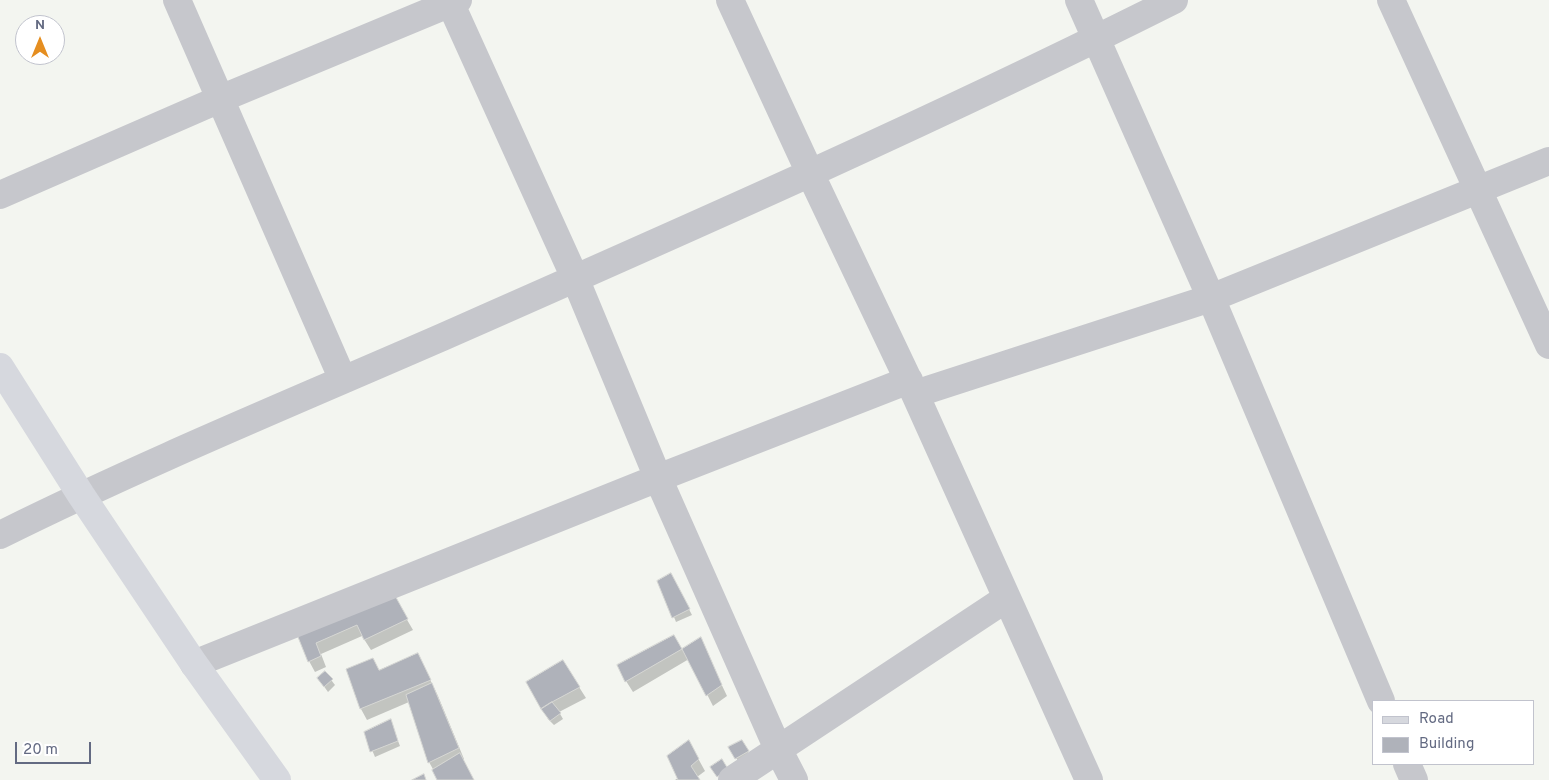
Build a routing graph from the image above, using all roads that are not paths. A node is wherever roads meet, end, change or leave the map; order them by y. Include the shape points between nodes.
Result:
1 (177, 0) edge
2 (730, 0) edge
3 (1079, 0) edge
4 (1174, 0) edge
5 (1391, 0) edge
6 (453, 1) edge
7 (1096, 39) junction
8 (220, 99) junction
9 (1549, 160) edge
10 (810, 173) junction
11 (1478, 189) junction
12 (0, 194) edge
13 (575, 278) junction
14 (1211, 298) junction
15 (1549, 345) edge
16 (0, 367) edge
17 (343, 380) junction
18 (912, 387) junction
19 (658, 478) junction
20 (81, 495) junction
21 (0, 535) edge
22 (1008, 598) junction
23 (194, 664) junction
24 (1381, 700) edge
25 (778, 749) junction
26 (1407, 765) edge
27 (277, 780) edge
28 (732, 780) edge
29 (794, 780) edge
30 (1089, 780) edge
31 (1414, 780) edge

1 - 8 street
2 - 10 street
3 - 7 street
4 - 7 street
5 - 11 street
6 - 8 street
6 - 13 street
7 - 10 street
7 - 14 street
8 - 12 street
8 - 17 street
9 - 11 street
10 - 13 street
10 - 18 street
11 - 14 street
11 - 15 street
13 - 17 street
13 - 19 street
14 - 18 street
14 - 24 street
16 - 20 main road
17 - 20 street
18 - 19 street
18 - 22 street
19 - 23 street
19 - 25 street
20 - 21 street
20 - 23 main road
22 - 25 street
22 - 30 street
23 - 27 main road
25 - 28 street
25 - 29 street
26 - 31 street

